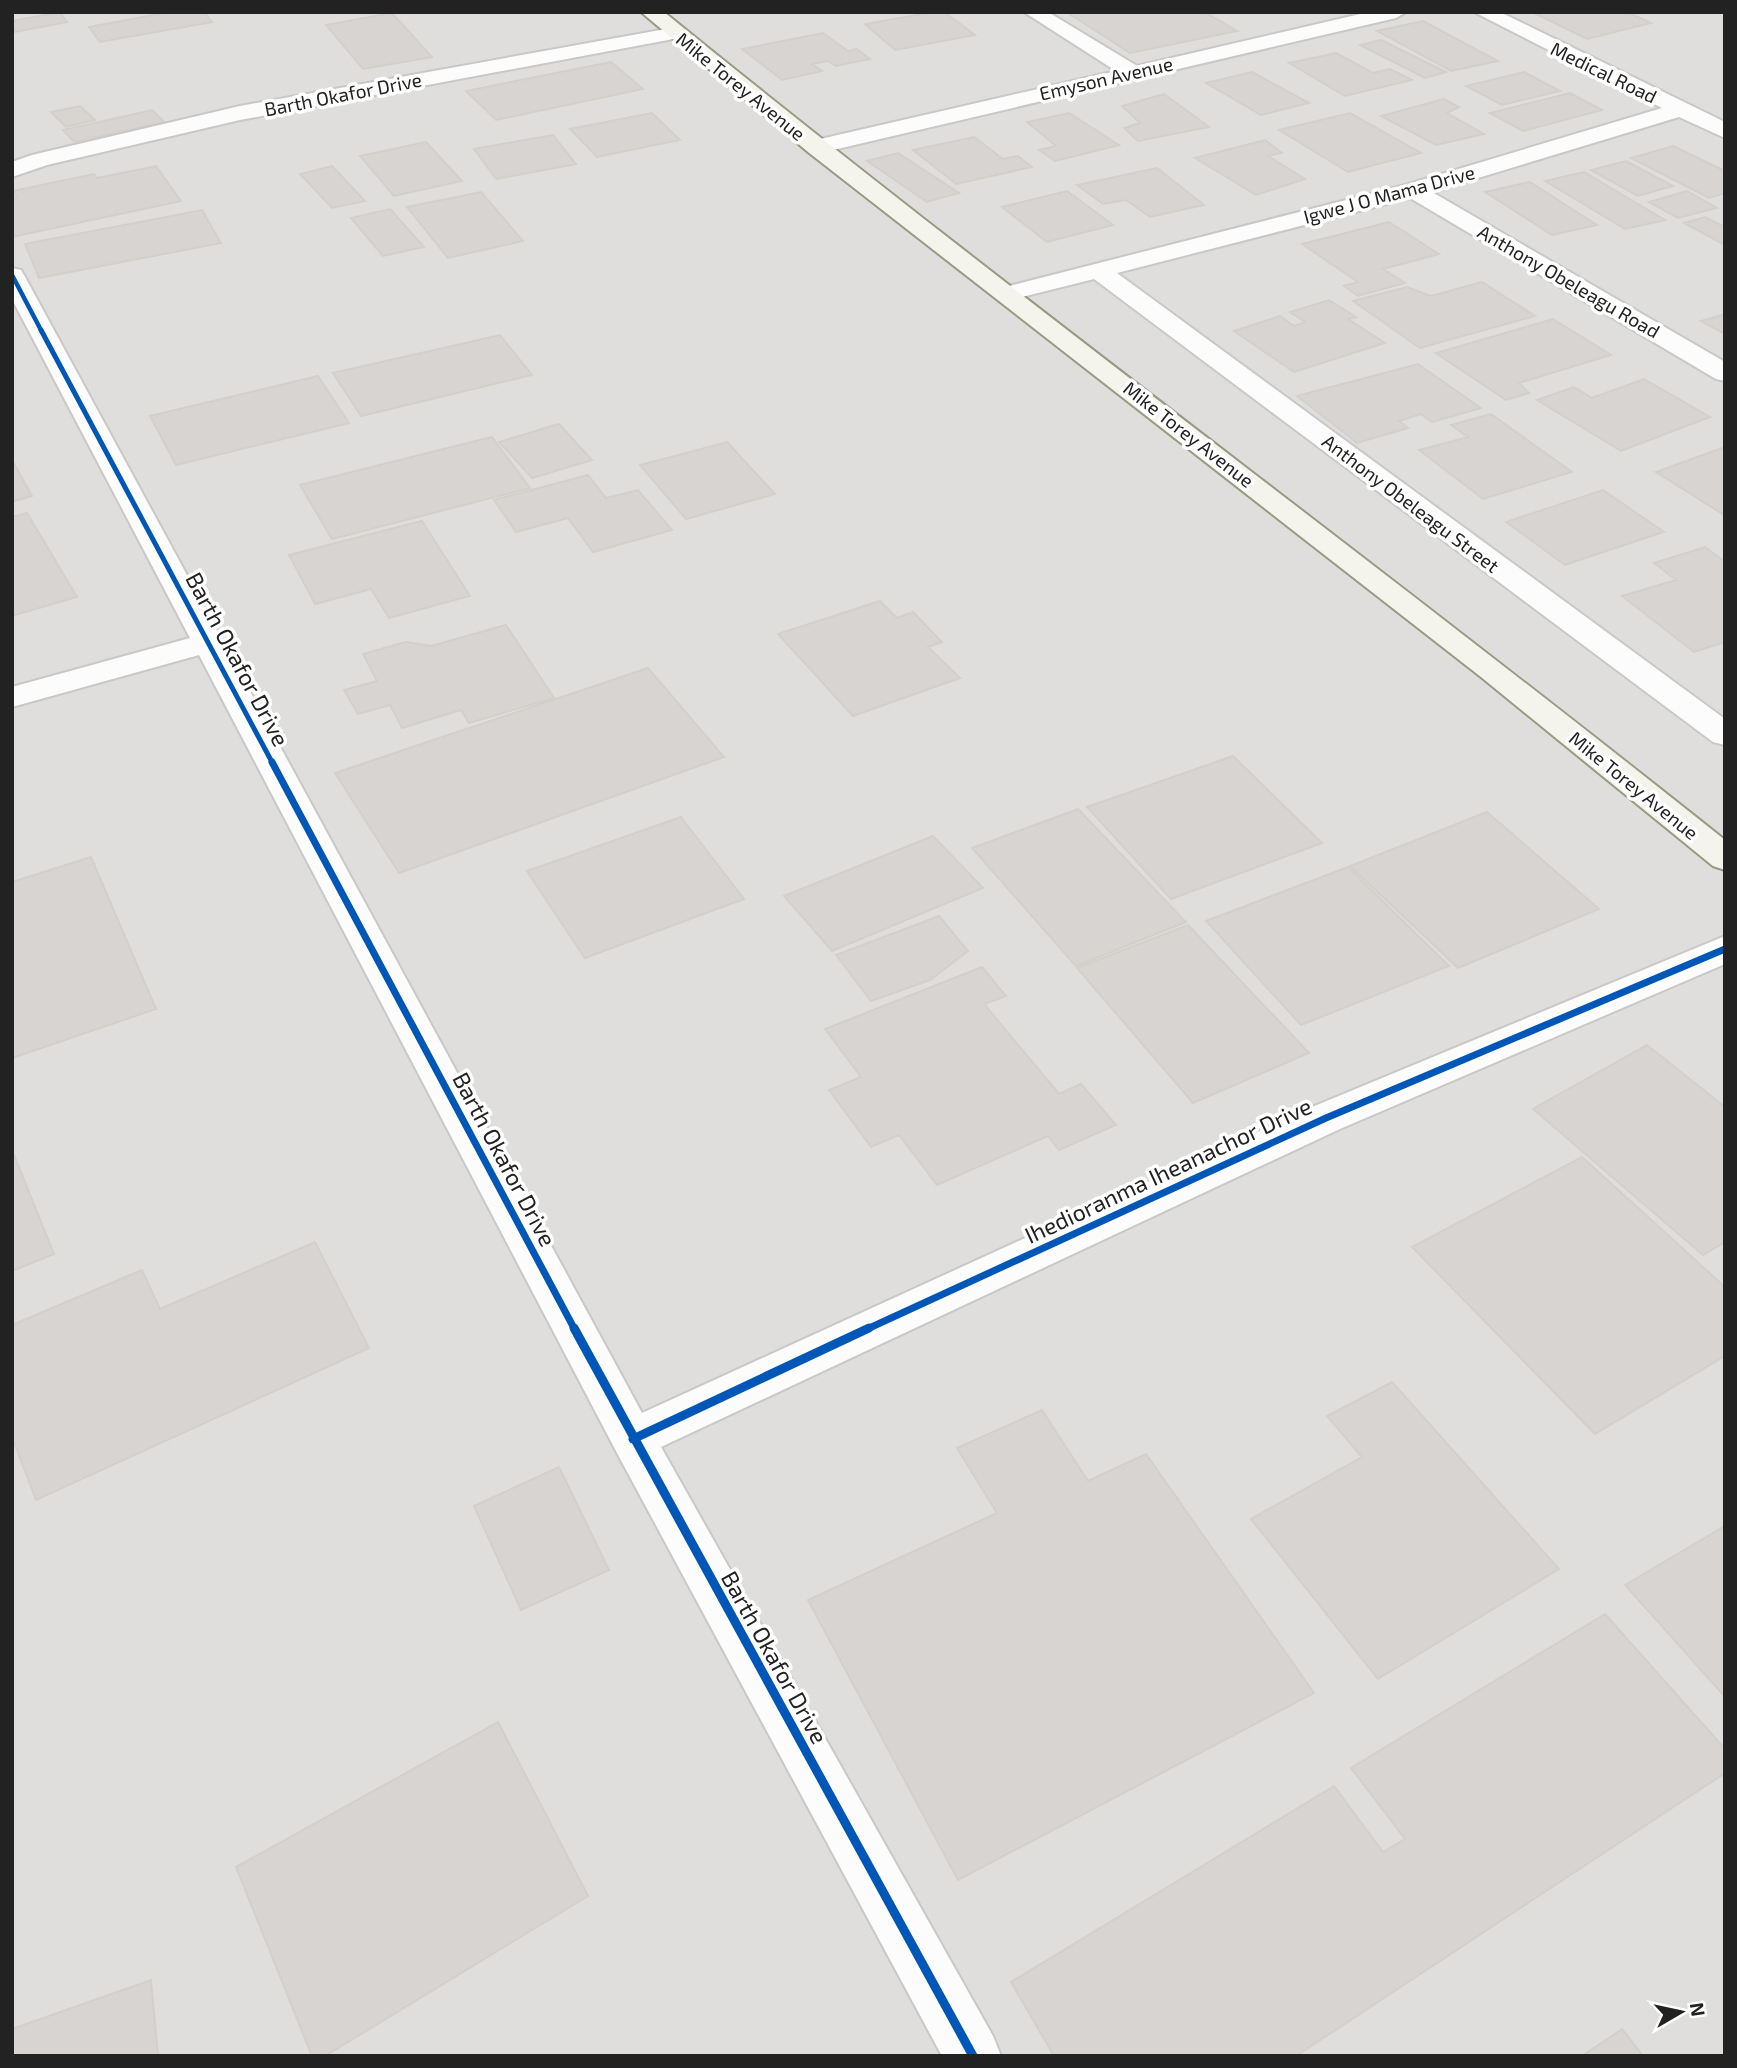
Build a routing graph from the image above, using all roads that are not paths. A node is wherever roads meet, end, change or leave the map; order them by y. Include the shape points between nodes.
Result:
1 (651, 12) edge
2 (1034, 12) edge
3 (1396, 12) edge
4 (1484, 12) edge
5 (677, 33) junction
6 (1132, 72) junction
7 (1679, 108) junction
8 (1725, 131) edge
9 (816, 147) junction
10 (12, 170) edge
11 (1413, 190) junction
12 (1097, 270) junction
13 (12, 275) edge
14 (1006, 294) junction
15 (1725, 373) edge
16 (207, 643) junction
17 (12, 697) edge
18 (1725, 735) edge
19 (1725, 858) edge
20 (1725, 949) edge
21 (633, 1439) junction
22 (974, 2056) edge

1 - 5 main road, Mike Torey Avenue
2 - 6 street
3 - 6 street, Emyson Avenue
4 - 7 street, Medical Road
5 - 9 main road, Mike Torey Avenue
5 - 10 street, Barth Okafor Drive via 240,113
6 - 9 street, Emyson Avenue
7 - 8 street, Medical Road
7 - 11 street, Igwe J O Mama Drive
9 - 14 main road, Mike Torey Avenue
11 - 12 street, Igwe J O Mama Drive
11 - 15 street, Anthony Obeleagu Road
12 - 14 street, Igwe J O Mama Drive
12 - 18 street, Anthony Obeleagu Street
13 - 16 street, Barth Okafor Drive
14 - 19 main road, Mike Torey Avenue via 1492,670
16 - 17 street
16 - 21 street, Barth Okafor Drive
20 - 21 street, Ihedioranma Iheanachor Drive via 1326,1118
21 - 22 street, Barth Okafor Drive

